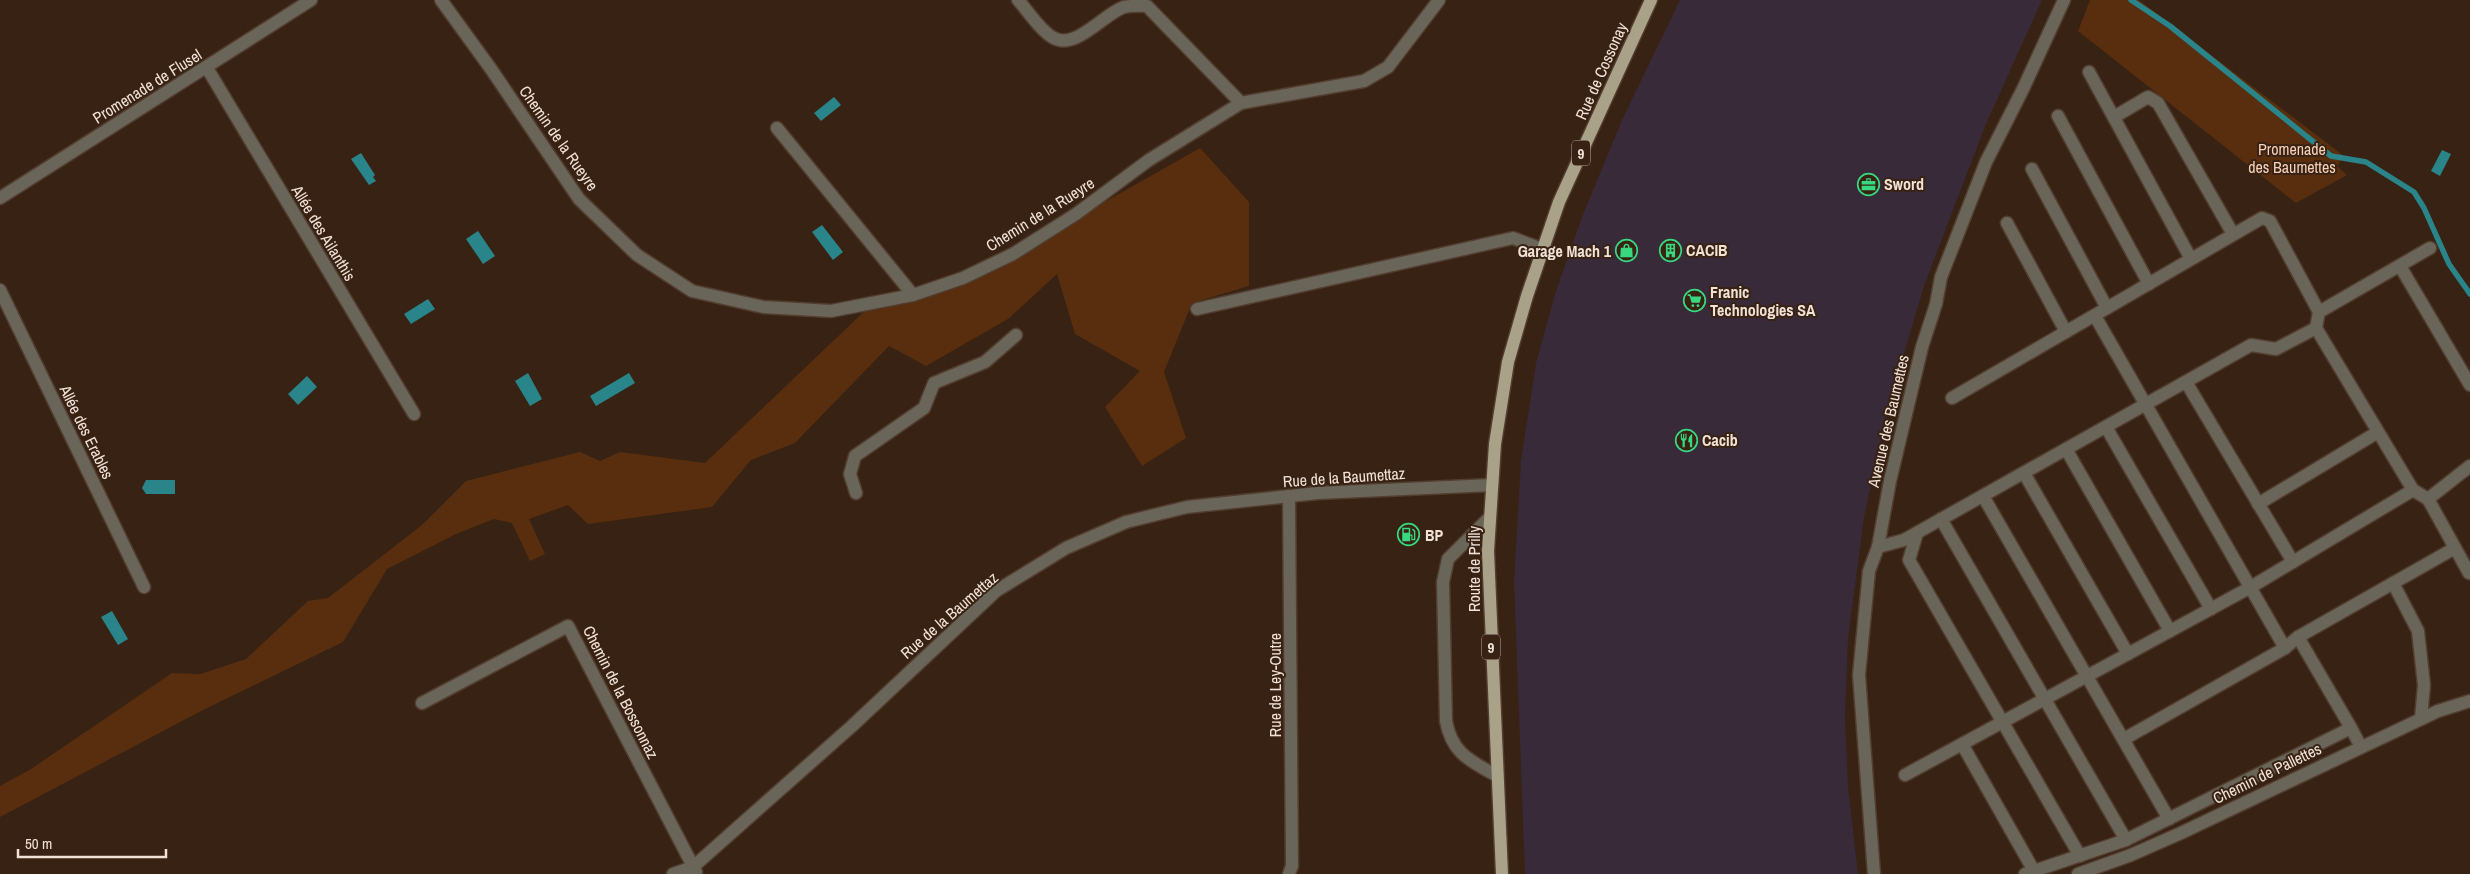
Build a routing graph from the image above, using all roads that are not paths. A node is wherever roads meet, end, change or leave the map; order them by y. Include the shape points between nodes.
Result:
1 (311, 0) edge
2 (441, 0) edge
3 (1018, 0) edge
4 (1439, 0) edge
5 (1651, 0) edge
6 (2064, 0) edge
7 (207, 68) junction
8 (2089, 72) dead end
9 (1241, 103) junction
10 (2058, 116) dead end
11 (2114, 117) junction
12 (777, 128) dead end
13 (2032, 170) dead end
14 (0, 198) edge
15 (2007, 223) dead end
16 (2234, 234) junction
17 (2430, 248) dead end
18 (1542, 249) junction
19 (2191, 259) junction
20 (2400, 266) junction
21 (2149, 284) junction
22 (0, 290) edge
23 (913, 295) junction
24 (1527, 296) joint
25 (2107, 308) junction
26 (1197, 309) dead end
27 (2319, 312) junction
28 (2095, 316) junction
29 (2316, 328) junction
30 (2066, 332) junction
31 (1016, 335) dead end
32 (2186, 382) junction
33 (2470, 385) edge
34 (1952, 398) dead end
35 (2146, 404) junction
36 (414, 414) dead end
37 (2106, 427) junction
38 (2378, 432) junction
39 (2066, 449) junction
40 (2470, 466) edge
41 (2024, 473) junction
42 (1492, 485) junction
43 (2413, 490) junction
44 (856, 494) dead end
45 (1289, 496) junction
46 (1983, 496) junction
47 (2428, 499) junction
48 (2258, 504) junction
49 (1490, 518) junction
50 (1941, 519) junction
51 (1917, 533) junction
52 (1878, 547) junction
53 (2455, 548) junction
54 (2293, 562) junction
55 (2468, 572) dead end
56 (2393, 583) junction
57 (144, 587) dead end
58 (2251, 587) junction
59 (2211, 608) junction
60 (2170, 631) junction
61 (2298, 637) junction
62 (2284, 648) junction
63 (2128, 654) junction
64 (2087, 676) junction
65 (2044, 699) junction
66 (2470, 701) edge
67 (422, 703) dead end
68 (2421, 719) junction
69 (2003, 722) junction
70 (2351, 728) junction
71 (2124, 739) junction
72 (1962, 744) junction
73 (2361, 747) junction
74 (1905, 775) dead end
75 (1497, 776) junction
76 (2170, 820) junction
77 (2126, 840) junction
78 (2080, 856) junction
79 (695, 870) edge
80 (2029, 872) edge
81 (673, 874) edge
82 (1289, 874) edge
83 (1502, 874) edge
84 (1874, 874) edge
85 (2078, 874) edge

1 - 7 street, Promenade de Flusel
2 - 23 street, Chemin de la Rueyre via 579,199 637,255 692,291 763,307 831,311
3 - 9 street via 1052,37 1062,41 1072,40 1122,8 1147,6
4 - 9 street, Chemin de la Rueyre via 1388,67 1364,81
5 - 18 main road, Rue de Cossonay / 9 via 1559,202
6 - 52 street, Avenue des Baumettes via 1986,162 1941,278 1890,480
7 - 14 street, Promenade de Flusel
7 - 36 street, Allée des Ailanthis
8 - 11 street
9 - 23 street, Chemin de la Rueyre via 1149,160 1076,214 1014,254 963,278
10 - 21 street
11 - 16 street via 2148,97 2158,103
11 - 19 street
12 - 23 street
13 - 25 street
15 - 30 street
16 - 19 street
16 - 27 street via 2262,218 2270,221
17 - 20 street
18 - 24 main road, Rue de Cossonay / 9
18 - 26 street via 1513,238
19 - 21 street
20 - 27 street
20 - 33 street
21 - 25 street
22 - 57 street, Allée des Erables
24 - 42 main road, Route de Prilly / 9 via 1508,362
25 - 28 street
27 - 29 street
28 - 30 street
28 - 35 street
29 - 32 street via 2276,349 2251,345
29 - 38 street
30 - 34 street
31 - 44 street via 985,362 934,383 924,408 855,456 850,474
32 - 35 street
32 - 48 street
35 - 37 street
35 - 58 street
37 - 39 street
37 - 59 street
38 - 43 street
38 - 48 street
39 - 41 street
39 - 60 street
40 - 47 street
41 - 46 street
41 - 63 street
42 - 45 street, Rue de la Baumettaz
42 - 49 main road, Route de Prilly / 9
43 - 47 street
43 - 54 street
45 - 79 street, Rue de la Baumettaz via 1187,507 1126,522 1066,548 996,591
45 - 82 street, Rue de Ley-Outre via 1292,866
46 - 50 street
46 - 64 street
47 - 53 street
48 - 54 street
49 - 75 main road, Route de Prilly / 9 via 1488,551
49 - 75 street via 1448,559 1442,582 1449,736 1461,754
50 - 51 street
50 - 65 street
51 - 52 street
51 - 69 street via 1909,560
52 - 84 street, Avenue des Baumettes via 1869,571 1859,675
53 - 55 street
53 - 56 street
54 - 58 street
56 - 61 street
56 - 68 street via 2418,631 2424,685
58 - 59 street
58 - 62 street
59 - 60 street
60 - 63 street
61 - 62 street
61 - 70 street
62 - 71 street
63 - 64 street
64 - 65 street
64 - 71 street
65 - 69 street
65 - 77 street
66 - 68 street, Chemin de Pallettes via 2438,710
67 - 79 street, Chemin de la Bossonnaz via 568,626
68 - 73 street, Chemin de Pallettes
69 - 72 street
69 - 78 street
70 - 73 street
70 - 76 street
71 - 76 street
72 - 74 street
72 - 80 street
73 - 85 street, Chemin de Pallettes via 2181,833
75 - 83 main road, Route de Prilly / 9
76 - 77 street
77 - 78 street
78 - 80 street
79 - 81 street

